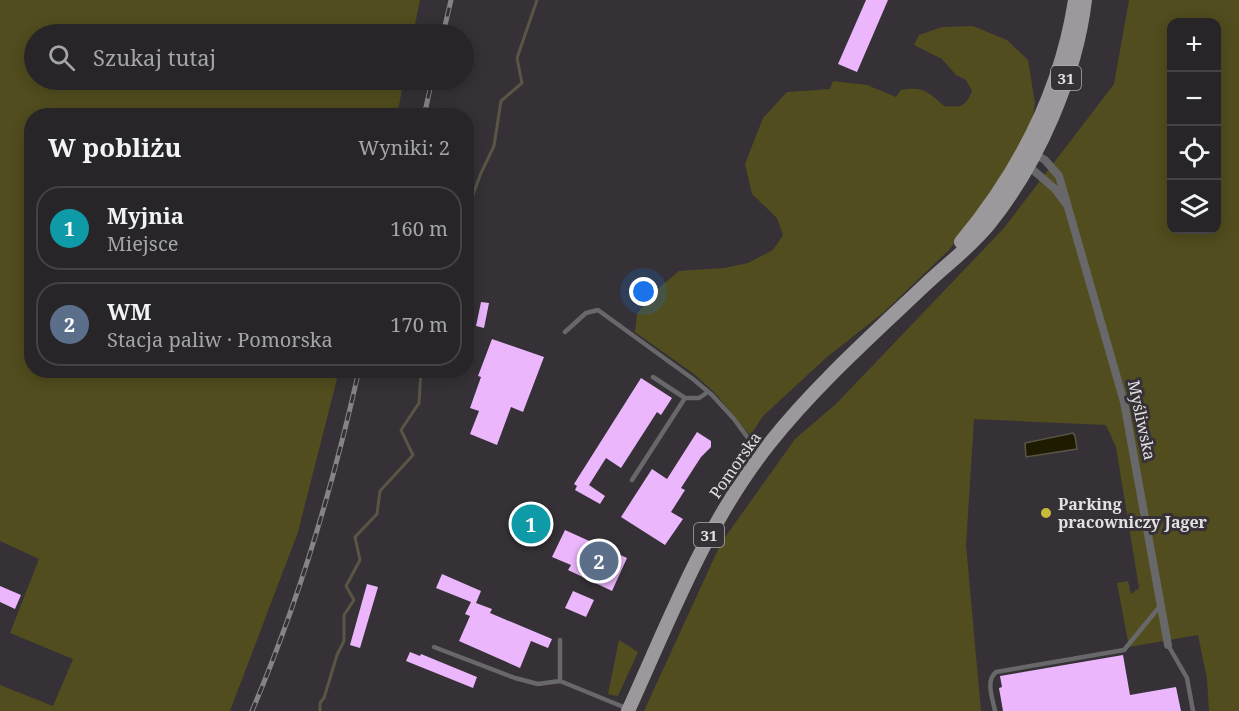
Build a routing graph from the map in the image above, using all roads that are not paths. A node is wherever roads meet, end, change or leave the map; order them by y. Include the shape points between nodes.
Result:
1 (1078, 1) edge
2 (1028, 158) junction
3 (1066, 205) junction
4 (565, 332) dead end
5 (653, 377) dead end
6 (708, 392) junction
7 (685, 398) junction
8 (763, 452) junction
9 (632, 480) dead end
10 (1161, 605) junction
11 (560, 640) dead end
12 (1168, 645) joint
13 (434, 647) dead end
14 (560, 681) junction
15 (628, 710) edge
16 (995, 711) edge
17 (1193, 711) edge

1 - 2 main road, 31 via 1076,45 1066,78
2 - 3 street, Myśliwska
2 - 3 street, Myśliwska via 1056,170
2 - 8 main road, Pomorska / 31 via 927,283 826,381
3 - 10 street, Myśliwska via 1124,402
4 - 6 lane via 586,313 598,310
5 - 7 lane
6 - 7 lane via 699,399
6 - 8 lane
7 - 9 lane
8 - 15 main road, Pomorska / 31 via 710,535
10 - 12 street, Myśliwska
10 - 16 lane via 1124,650 996,672 990,681
11 - 14 lane
12 - 17 lane via 1187,678
13 - 14 lane via 523,681
14 - 15 lane

